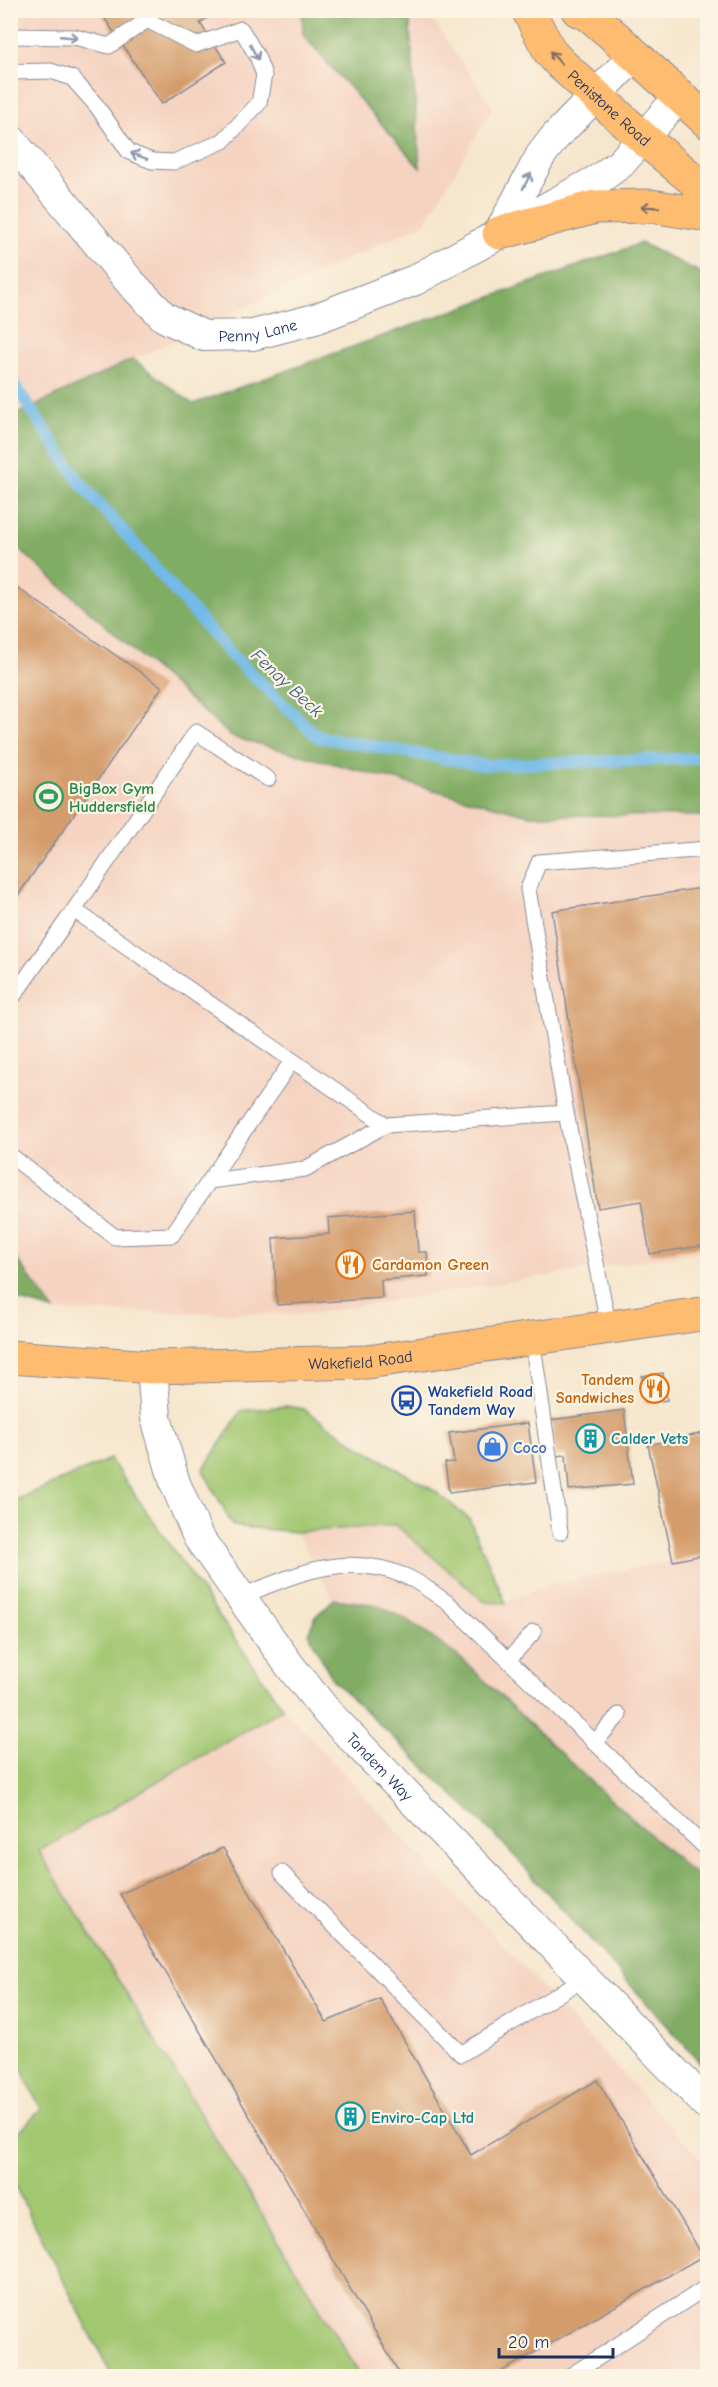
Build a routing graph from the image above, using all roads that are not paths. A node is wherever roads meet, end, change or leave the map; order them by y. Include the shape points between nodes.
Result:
1 (528, 10) edge
2 (578, 10) edge
3 (10, 36) edge
4 (635, 55) junction
5 (10, 72) edge
6 (596, 94) junction
7 (680, 96) junction
8 (708, 122) edge
9 (642, 138) junction
10 (10, 139) edge
11 (708, 192) edge
12 (708, 215) edge
13 (499, 233) junction
14 (268, 779) dead end
15 (708, 849) edge
16 (74, 910) junction
17 (10, 1001) edge
18 (292, 1061) junction
19 (566, 1113) junction
20 (386, 1125) junction
21 (10, 1155) edge
22 (209, 1181) junction
23 (708, 1313) edge
24 (609, 1328) junction
25 (532, 1338) junction
26 (10, 1357) edge
27 (152, 1367) junction
28 (560, 1532) dead end
29 (240, 1597) junction
30 (534, 1632) dead end
31 (508, 1660) junction
32 (619, 1714) dead end
33 (594, 1743) junction
34 (708, 1850) edge
35 (282, 1873) dead end
36 (586, 1977) junction
37 (708, 2106) edge
38 (708, 2286) edge
39 (570, 2376) edge

6 -> 1 highway, Penistone Road via 550,52
2 - 4 highway via 588,14
3 -> 5 lane via 75,37 109,46 147,20 196,45 241,29 264,75 258,103 223,141 174,162 152,161 129,152 72,78 51,71
4 - 6 street
4 - 7 highway
6 - 9 highway, Penistone Road
13 -> 6 street via 541,155
7 - 8 highway
7 - 9 street, Penny Lane
9 - 11 highway, Penistone Road
9 - 13 street, Penny Lane via 621,163 599,179
10 - 13 street, Penny Lane via 147,300 164,317 204,336 253,335 315,319 415,280
12 -> 13 highway via 651,206 595,207
14 - 16 lane via 196,732
15 - 19 lane via 539,862 528,889
16 - 17 lane
16 - 18 lane
18 - 20 lane
18 - 22 lane
19 - 20 lane
19 - 24 lane
20 - 22 lane via 305,1169
21 - 22 lane via 115,1237 172,1235
23 - 24 highway, Wakefield Road
24 - 25 highway, Wakefield Road
25 - 27 highway, Wakefield Road via 367,1362
25 - 28 lane
26 - 27 highway, Wakefield Road
27 - 29 street, Tandem Way via 156,1418 175,1483 198,1537
29 - 31 lane via 303,1571 335,1565 373,1566 406,1576 448,1603
29 - 36 street, Tandem Way via 328,1713
30 - 31 lane
31 - 33 lane
32 - 33 lane
33 - 34 lane
35 - 36 lane via 461,2054
36 - 37 street, Tandem Way
38 - 39 lane

